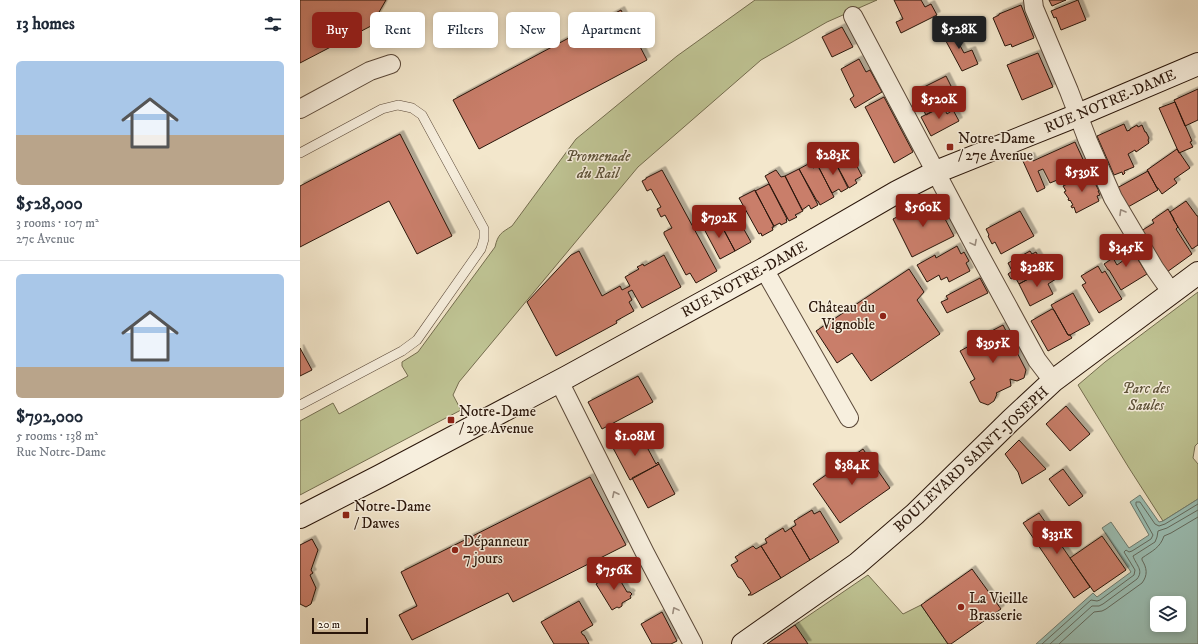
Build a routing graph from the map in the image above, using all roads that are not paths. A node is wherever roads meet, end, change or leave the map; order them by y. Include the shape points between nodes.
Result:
1 (1033, 0) edge
2 (854, 16) dead end
3 (391, 64) dead end
4 (1198, 64) edge
5 (300, 109) edge
6 (1078, 115) junction
7 (300, 153) edge
8 (936, 172) junction
9 (764, 269) junction
10 (1198, 273) edge
11 (1172, 292) junction
12 (559, 381) junction
13 (1053, 381) junction
14 (300, 405) edge
15 (849, 418) dead end
16 (300, 517) edge
17 (693, 644) edge
18 (743, 644) edge

1 - 6 street
2 - 8 street
3 - 5 street via 370,71
4 - 6 street, RUE NOTRE-DAME
6 - 8 street, RUE NOTRE-DAME
11 -> 6 street via 1155,269 1113,198
7 - 14 lane via 382,109 398,105 412,108 422,115 484,230 481,249 417,340 402,351
8 - 9 street, RUE NOTRE-DAME
8 -> 13 street via 1037,360
9 - 12 street, RUE NOTRE-DAME
9 - 15 street
10 - 11 street, BOULEVARD SAINT-JOSEPH
11 - 13 street, BOULEVARD SAINT-JOSEPH
12 - 16 street, RUE NOTRE-DAME
17 -> 12 street
13 - 18 street, BOULEVARD SAINT-JOSEPH via 915,514 857,564

